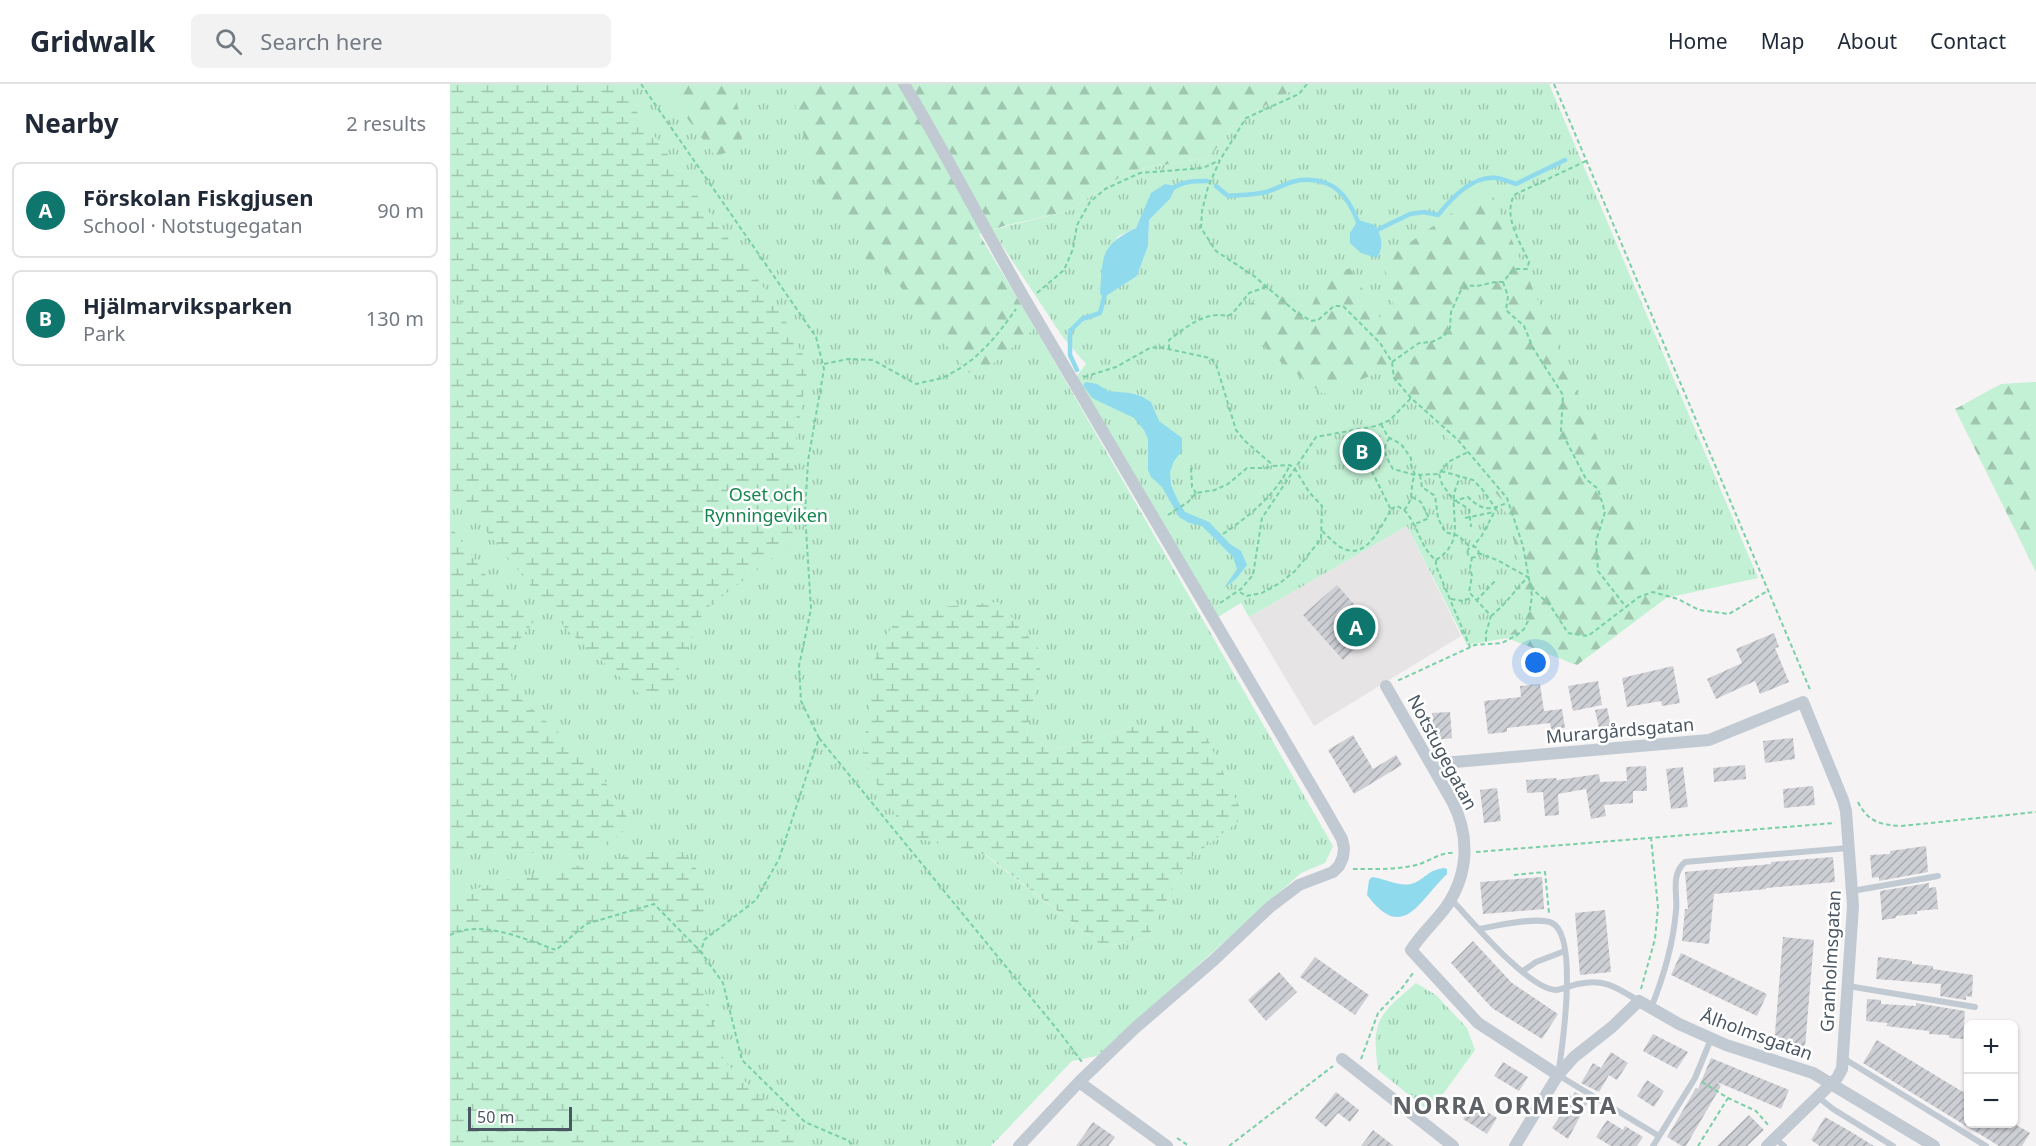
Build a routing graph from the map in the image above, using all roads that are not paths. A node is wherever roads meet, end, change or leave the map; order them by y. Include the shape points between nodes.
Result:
1 (904, 84) edge
2 (1386, 686) road end
3 (1808, 698) joint
4 (1432, 764) junction
5 (1849, 848) junction
6 (1938, 876) dead end
7 (1852, 891) junction
8 (1451, 898) junction
9 (1479, 929) junction
10 (1565, 951) junction
11 (1523, 971) junction
12 (1567, 986) junction
13 (1848, 986) junction
14 (1639, 1001) junction
15 (1975, 1007) dead end
16 (1651, 1008) junction
17 (1711, 1039) junction
18 (1843, 1058) junction
19 (1342, 1059) road end
20 (1558, 1075) junction
21 (1079, 1082) junction
22 (1831, 1083) junction
23 (1818, 1096) junction
24 (1659, 1136) junction
25 (1776, 1143) edge
26 (1019, 1146) edge
27 (1167, 1146) edge
28 (1454, 1146) edge
29 (1515, 1146) edge
30 (1653, 1146) edge
31 (1893, 1146) edge
32 (1934, 1146) edge
33 (1986, 1146) edge

1 - 21 street via 1344,848 1333,872 1286,893
2 - 4 street, Notstugegatan
3 - 4 street, Murargårdsgatan via 1709,740
3 - 5 street, Granholmsgatan via 1843,800
4 - 8 street, Notstugegatan via 1460,819 1464,838 1462,872
5 - 7 street, Granholmsgatan
5 - 16 lane via 1685,862 1676,876 1671,948
6 - 7 lane
7 - 13 street, Granholmsgatan
8 - 9 lane
8 - 20 street, Notstugegatan via 1411,950 1478,1023
9 - 10 lane via 1549,921 1557,925
9 - 11 lane
10 - 11 lane
10 - 12 lane
11 - 12 lane via 1545,986 1557,990
12 - 14 lane via 1608,982
12 - 20 lane
13 - 15 lane
13 - 18 street, Granholmsgatan
14 - 16 street, Ålholmsgatan
14 - 20 street
16 - 17 street, Ålholmsgatan
17 - 22 street, Ålholmsgatan via 1808,1071
17 - 24 lane via 1695,1078
18 - 22 street, Granholmsgatan via 1842,1069
18 - 33 lane
19 - 28 street
20 - 24 lane
20 - 29 street
21 - 26 street
21 - 27 street
22 - 23 street, Granholmsgatan
22 - 32 street, Ålholmsgatan
23 - 25 street, Granholmsgatan
23 - 31 lane
24 - 30 lane

